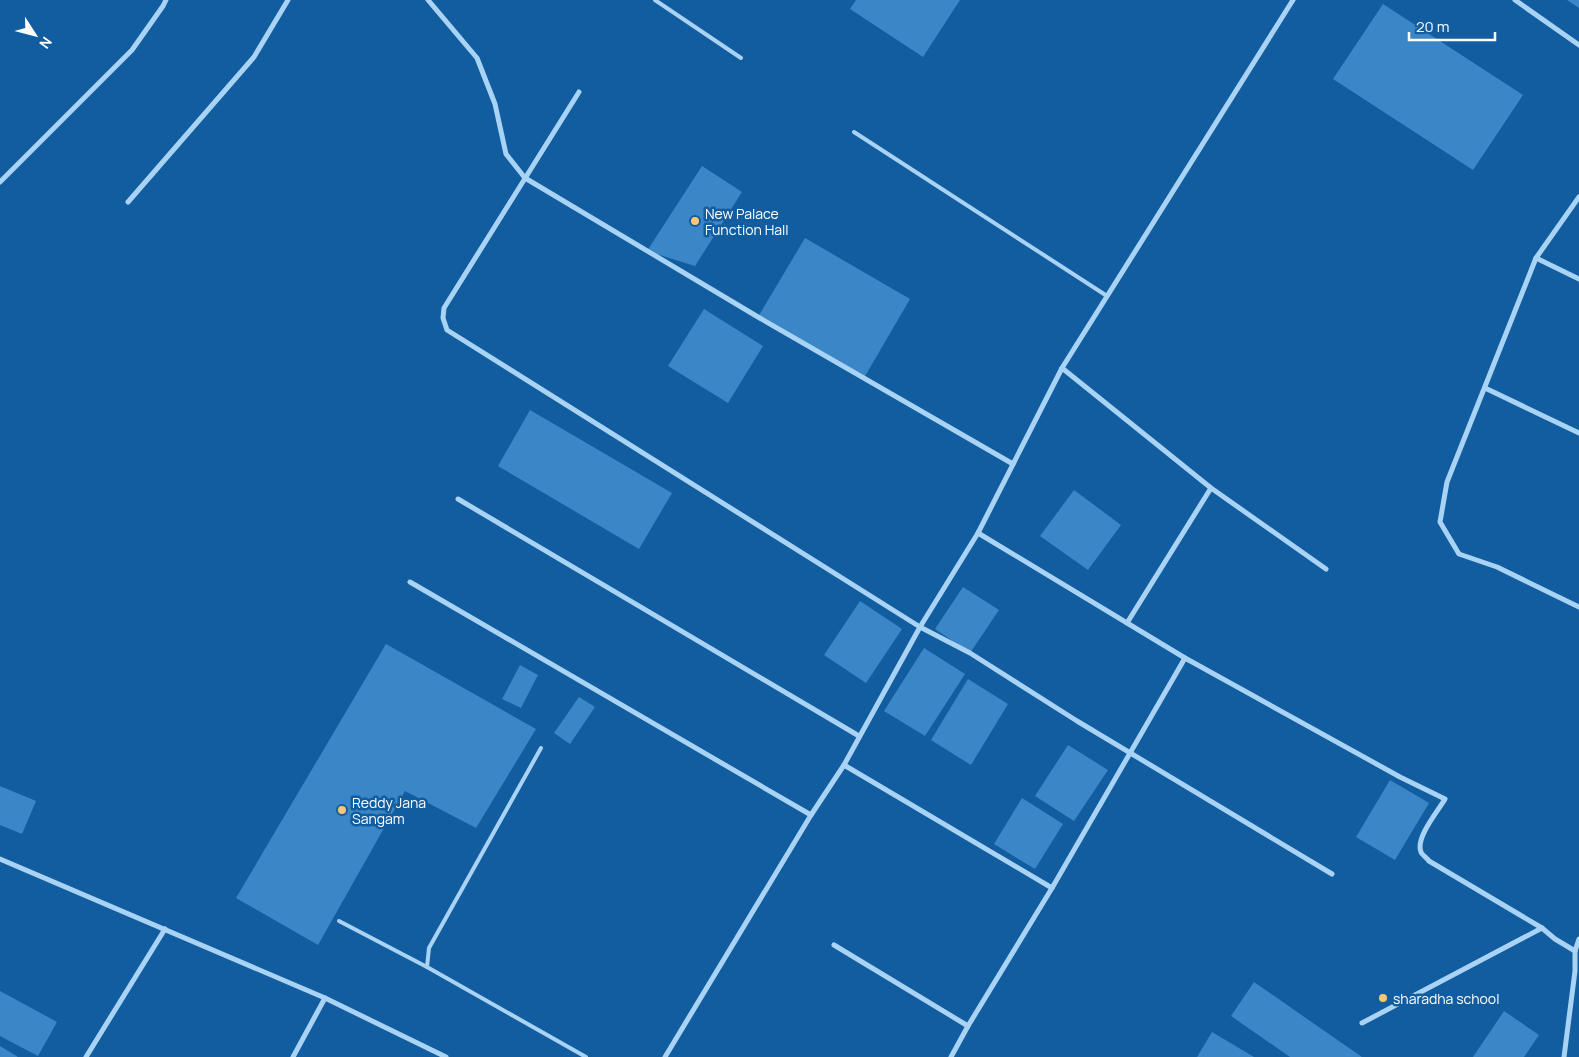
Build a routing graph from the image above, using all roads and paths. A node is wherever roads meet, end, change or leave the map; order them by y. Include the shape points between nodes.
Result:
1 (166, 0) edge
2 (288, 0) edge
3 (428, 0) edge
4 (655, 0) edge
5 (1293, 0) edge
6 (1515, 0) edge
7 (1579, 45) edge
8 (741, 58) dead end
9 (579, 92) dead end
10 (854, 132) dead end
11 (526, 178) junction
12 (0, 182) edge
13 (1579, 197) edge
14 (128, 202) dead end
15 (1536, 258) junction
16 (1579, 279) edge
17 (1107, 296) junction
18 (1062, 368) junction
19 (1485, 388) junction
20 (1579, 434) edge
21 (1013, 464) junction
22 (1210, 488) junction
23 (458, 500) dead end
24 (978, 533) junction
25 (1326, 569) dead end
26 (410, 582) dead end
27 (1579, 607) edge
28 (1127, 623) junction
29 (920, 627) junction
30 (1185, 658) junction
31 (860, 736) junction
32 (541, 748) dead end
33 (1130, 752) junction
34 (844, 765) junction
35 (810, 815) junction
36 (0, 859) edge
37 (1332, 874) dead end
38 (1052, 888) junction
39 (339, 922) dead end
40 (1542, 928) junction
41 (165, 929) junction
42 (1579, 939) edge
43 (834, 945) dead end
44 (1575, 951) junction
45 (427, 967) junction
46 (1577, 973) edge
47 (325, 998) junction
48 (1362, 1023) dead end
49 (968, 1026) junction
50 (86, 1057) edge
51 (293, 1057) edge
52 (446, 1057) edge
53 (586, 1057) edge
54 (665, 1057) edge
55 (951, 1057) edge
56 (1564, 1057) edge

1 - 12 street via 132,50
2 - 14 street via 254,57
3 - 11 street via 478,58 495,104 506,154
4 - 8 lane
5 - 17 street
6 - 7 street
9 - 11 street
10 - 17 lane
11 - 21 street
11 - 29 street via 444,308 447,330
13 - 15 street
15 - 16 street
15 - 19 street
17 - 18 street
18 - 21 street
18 - 22 street
19 - 20 street
19 - 27 street via 1447,482 1440,522 1460,554 1497,567
21 - 24 street
22 - 25 street
22 - 28 street
23 - 31 street
24 - 28 street
24 - 29 street
26 - 35 street
28 - 30 street
29 - 31 street
29 - 33 street via 970,653
30 - 33 street
30 - 40 street via 1445,799 1420,840 1421,851 1429,860
31 - 34 street
32 - 45 lane via 429,948
33 - 37 street
33 - 38 street
34 - 35 street
34 - 38 street
35 - 54 street
36 - 41 street
38 - 49 street
39 - 45 lane
40 - 44 street
40 - 48 street
41 - 47 street
41 - 50 street
42 - 44 street
43 - 49 street
44 - 46 street
45 - 53 lane
46 - 56 street
47 - 51 street
47 - 52 street
49 - 55 street

